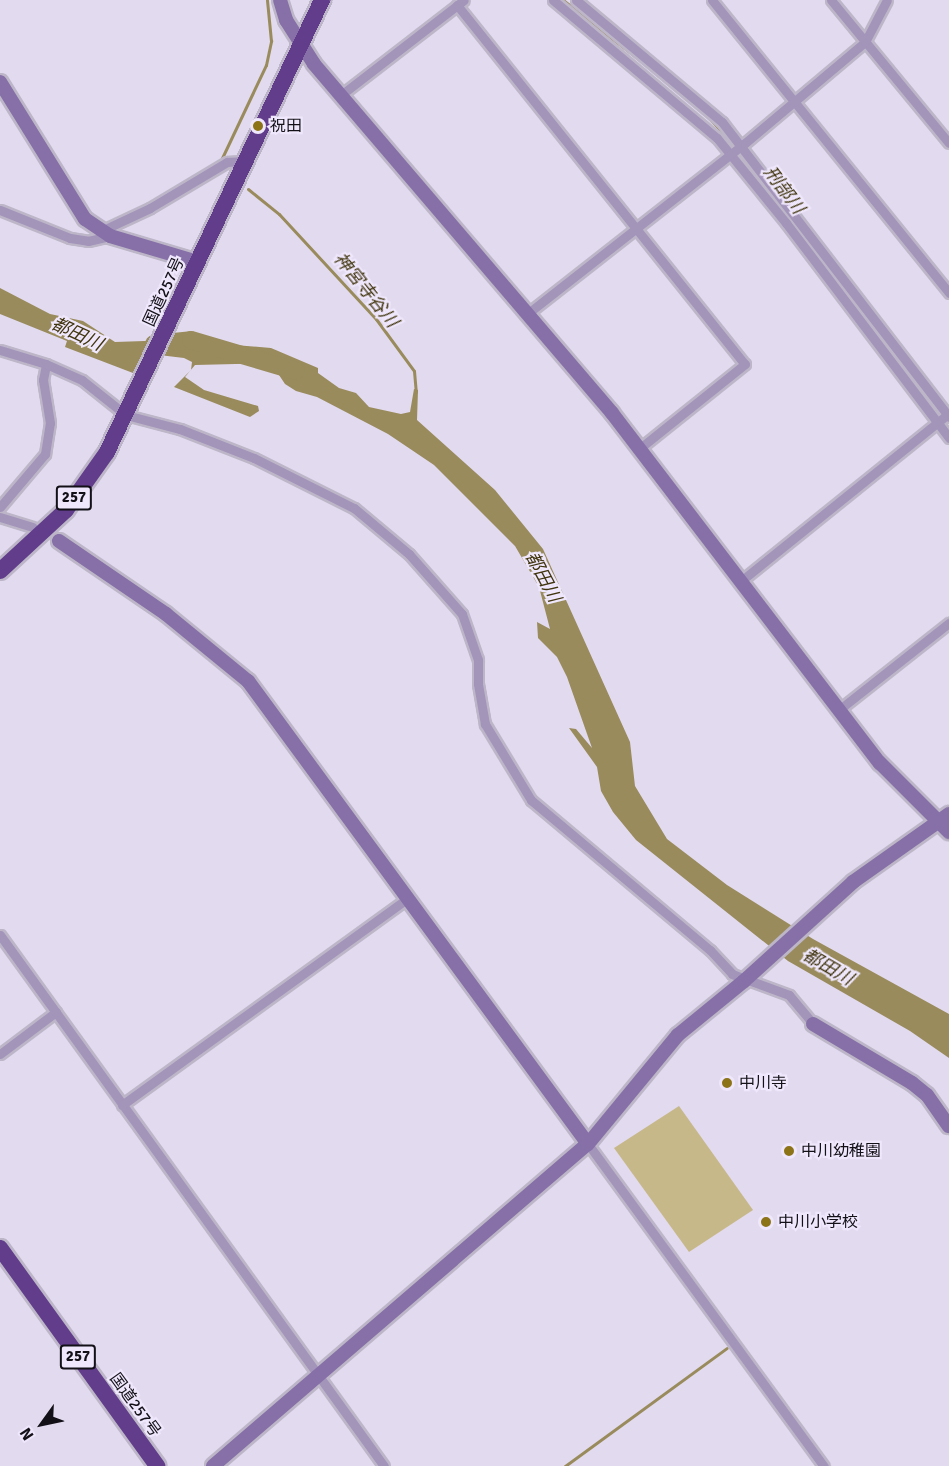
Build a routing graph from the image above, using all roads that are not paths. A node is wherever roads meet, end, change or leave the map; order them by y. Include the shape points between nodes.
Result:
1 (280, 0) edge
2 (321, 0) edge
3 (553, 0) edge
4 (576, 0) edge
5 (711, 0) edge
6 (831, 0) edge
7 (887, 0) edge
8 (460, 3) edge
9 (865, 42) junction
10 (300, 46) junction
11 (0, 82) edge
12 (341, 95) junction
13 (792, 101) junction
14 (949, 143) edge
15 (736, 150) junction
16 (246, 161) junction
17 (0, 210) edge
18 (636, 228) junction
19 (106, 233) junction
20 (198, 262) junction
21 (949, 293) edge
22 (527, 314) junction
23 (0, 350) edge
24 (46, 364) junction
25 (128, 412) junction
26 (944, 418) edge
27 (949, 438) edge
28 (640, 448) junction
29 (0, 507) edge
30 (0, 517) edge
31 (32, 527) dead end
32 (59, 541) dead end
33 (0, 571) edge
34 (741, 581) junction
35 (948, 625) edge
36 (840, 709) junction
37 (944, 818) edge
38 (949, 832) edge
39 (407, 899) junction
40 (0, 935) edge
41 (748, 976) junction
42 (56, 1012) junction
43 (813, 1024) joint
44 (0, 1054) edge
45 (122, 1105) junction
46 (949, 1126) edge
47 (588, 1144) junction
48 (0, 1248) edge
49 (317, 1374) junction
50 (157, 1466) edge
51 (213, 1466) edge
52 (384, 1466) edge
53 (824, 1466) edge

1 - 10 street
2 - 10 highway, 国道257号 / 257
3 - 15 street
4 - 15 street via 696,98
5 - 13 street
6 - 9 street
7 - 9 street
8 - 12 street
8 - 18 street
9 - 13 street
9 - 14 street
10 - 12 street
10 - 16 highway, 国道257号 / 257
11 - 19 street via 85,219
12 - 22 street
13 - 15 street
13 - 21 street
15 - 18 street
15 - 26 street
15 - 26 street via 850,305
16 - 19 street via 227,162
16 - 20 highway, 国道257号 / 257
17 - 19 street via 70,238 88,241
18 - 22 street
18 - 28 street via 746,364
19 - 20 street
20 - 25 highway, 国道257号 / 257
22 - 28 street
23 - 24 street
24 - 25 street via 82,380
24 - 29 street via 43,380 50,423 47,448 41,464
25 - 33 highway, 国道257号 / 257 via 107,452 66,510
25 - 41 street via 180,429 305,481 354,508 409,554 462,614 478,660 485,724 520,787
26 - 27 street
26 - 34 street
28 - 34 street
30 - 31 street
32 - 39 street via 166,614 240,671
34 - 36 street
35 - 36 street
36 - 37 street via 900,785
37 - 38 street
37 - 41 street via 853,882
39 - 45 street
39 - 47 street
40 - 42 street
41 - 43 street via 789,995
41 - 47 street via 660,1051
42 - 44 street
42 - 45 street
43 - 46 street via 912,1083 927,1095
45 - 49 street
47 - 49 street
47 - 53 street
48 - 50 highway, 国道257号 / 257
49 - 51 street
49 - 52 street

